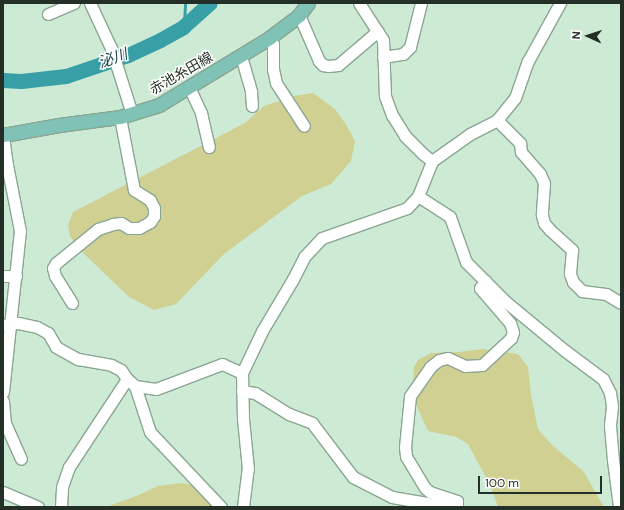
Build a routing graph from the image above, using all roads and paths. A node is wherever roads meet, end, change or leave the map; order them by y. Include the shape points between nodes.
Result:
1 (74, 3) edge
2 (90, 3) edge
3 (308, 3) edge
4 (359, 3) edge
5 (421, 3) edge
6 (560, 3) edge
7 (48, 14) dead end
8 (299, 15) junction
9 (378, 31) junction
10 (269, 38) junction
11 (242, 56) junction
12 (383, 57) junction
13 (189, 88) junction
14 (252, 106) dead end
15 (126, 116) junction
16 (497, 120) junction
17 (304, 126) dead end
18 (3, 135) edge
19 (209, 148) dead end
20 (432, 161) junction
21 (418, 196) junction
22 (3, 276) edge
23 (16, 276) junction
24 (485, 281) junction
25 (72, 302) dead end
26 (621, 303) edge
27 (7, 324) edge
28 (242, 373) junction
29 (131, 383) junction
30 (242, 391) junction
31 (3, 392) edge
32 (3, 401) edge
33 (616, 406) edge
34 (21, 459) dead end
35 (3, 492) edge
36 (38, 507) edge
37 (61, 507) edge
38 (221, 507) edge
39 (243, 507) edge
40 (450, 507) edge
41 (457, 507) edge
42 (619, 507) edge

1 - 7 street
2 - 15 street via 120,72
3 - 8 main road, 赤池糸田線
4 - 9 street
5 - 12 street via 410,47 403,54
6 - 16 street via 528,61 515,98
8 - 9 street via 323,65 338,65
8 - 10 main road, 赤池糸田線
9 - 12 street via 383,40
10 - 11 main road, 赤池糸田線
10 - 17 street via 273,44 276,83
11 - 13 main road, 赤池糸田線
11 - 14 street
12 - 20 street via 385,96 392,115 405,136
13 - 15 main road, 赤池糸田線 via 159,105
13 - 19 street via 201,113
15 - 18 main road, 赤池糸田線
15 - 25 street via 134,190 150,200 154,216 150,222 139,228 129,228 121,223 98,229 56,263 53,268 55,276
16 - 20 street via 470,134
16 - 26 street via 520,143 521,152 542,178 544,223 572,250 570,274 573,282 582,292 606,294
18 - 23 street via 20,231
20 - 21 street
21 - 24 street via 450,218 466,262
21 - 28 street via 407,208 322,238 304,257 262,331
22 - 23 street
23 - 27 street
24 - 33 street via 530,322 603,379
24 - 41 street via 480,288 510,323 513,332 511,338 482,365 465,366 448,358 439,360 430,367 410,396 406,456 425,488 457,501
27 - 29 street via 18,323 48,332 56,347 78,359 111,365 122,370
27 - 31 street
28 - 29 street via 222,364 156,388
28 - 30 street
29 - 37 street via 68,467 62,487
29 - 38 street via 150,432
30 - 39 street via 248,469
30 - 40 street via 255,393 289,414 312,423 354,477 392,497
32 - 34 street via 5,423
33 - 42 street via 610,426
35 - 36 street

